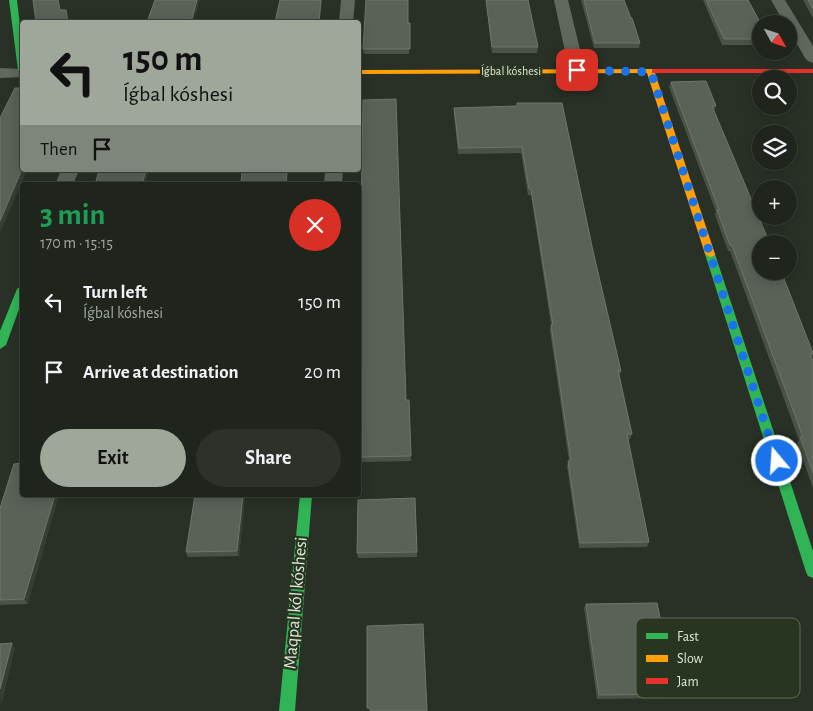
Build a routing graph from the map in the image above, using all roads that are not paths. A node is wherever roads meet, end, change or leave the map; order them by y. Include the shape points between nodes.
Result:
1 (13, 0) edge
2 (348, 0) edge
3 (561, 0) edge
4 (778, 0) edge
5 (346, 20) edge
6 (20, 56) edge
7 (813, 58) edge
8 (577, 70) junction
9 (813, 71) edge
10 (20, 72) edge
11 (361, 72) edge
12 (651, 72) junction
13 (0, 73) edge
14 (20, 294) edge
15 (0, 345) edge
16 (306, 497) edge
17 (813, 572) edge
18 (287, 711) edge

1 - 6 street
2 - 5 street
3 - 8 street
4 - 7 street
8 - 11 street, Íǵbal kóshesi
8 - 12 street, Íǵbal kóshesi
9 - 12 street, Íǵbal kóshesi
10 - 13 street
12 - 17 street
14 - 15 street
16 - 18 street, Maqpal kól kóshesi

